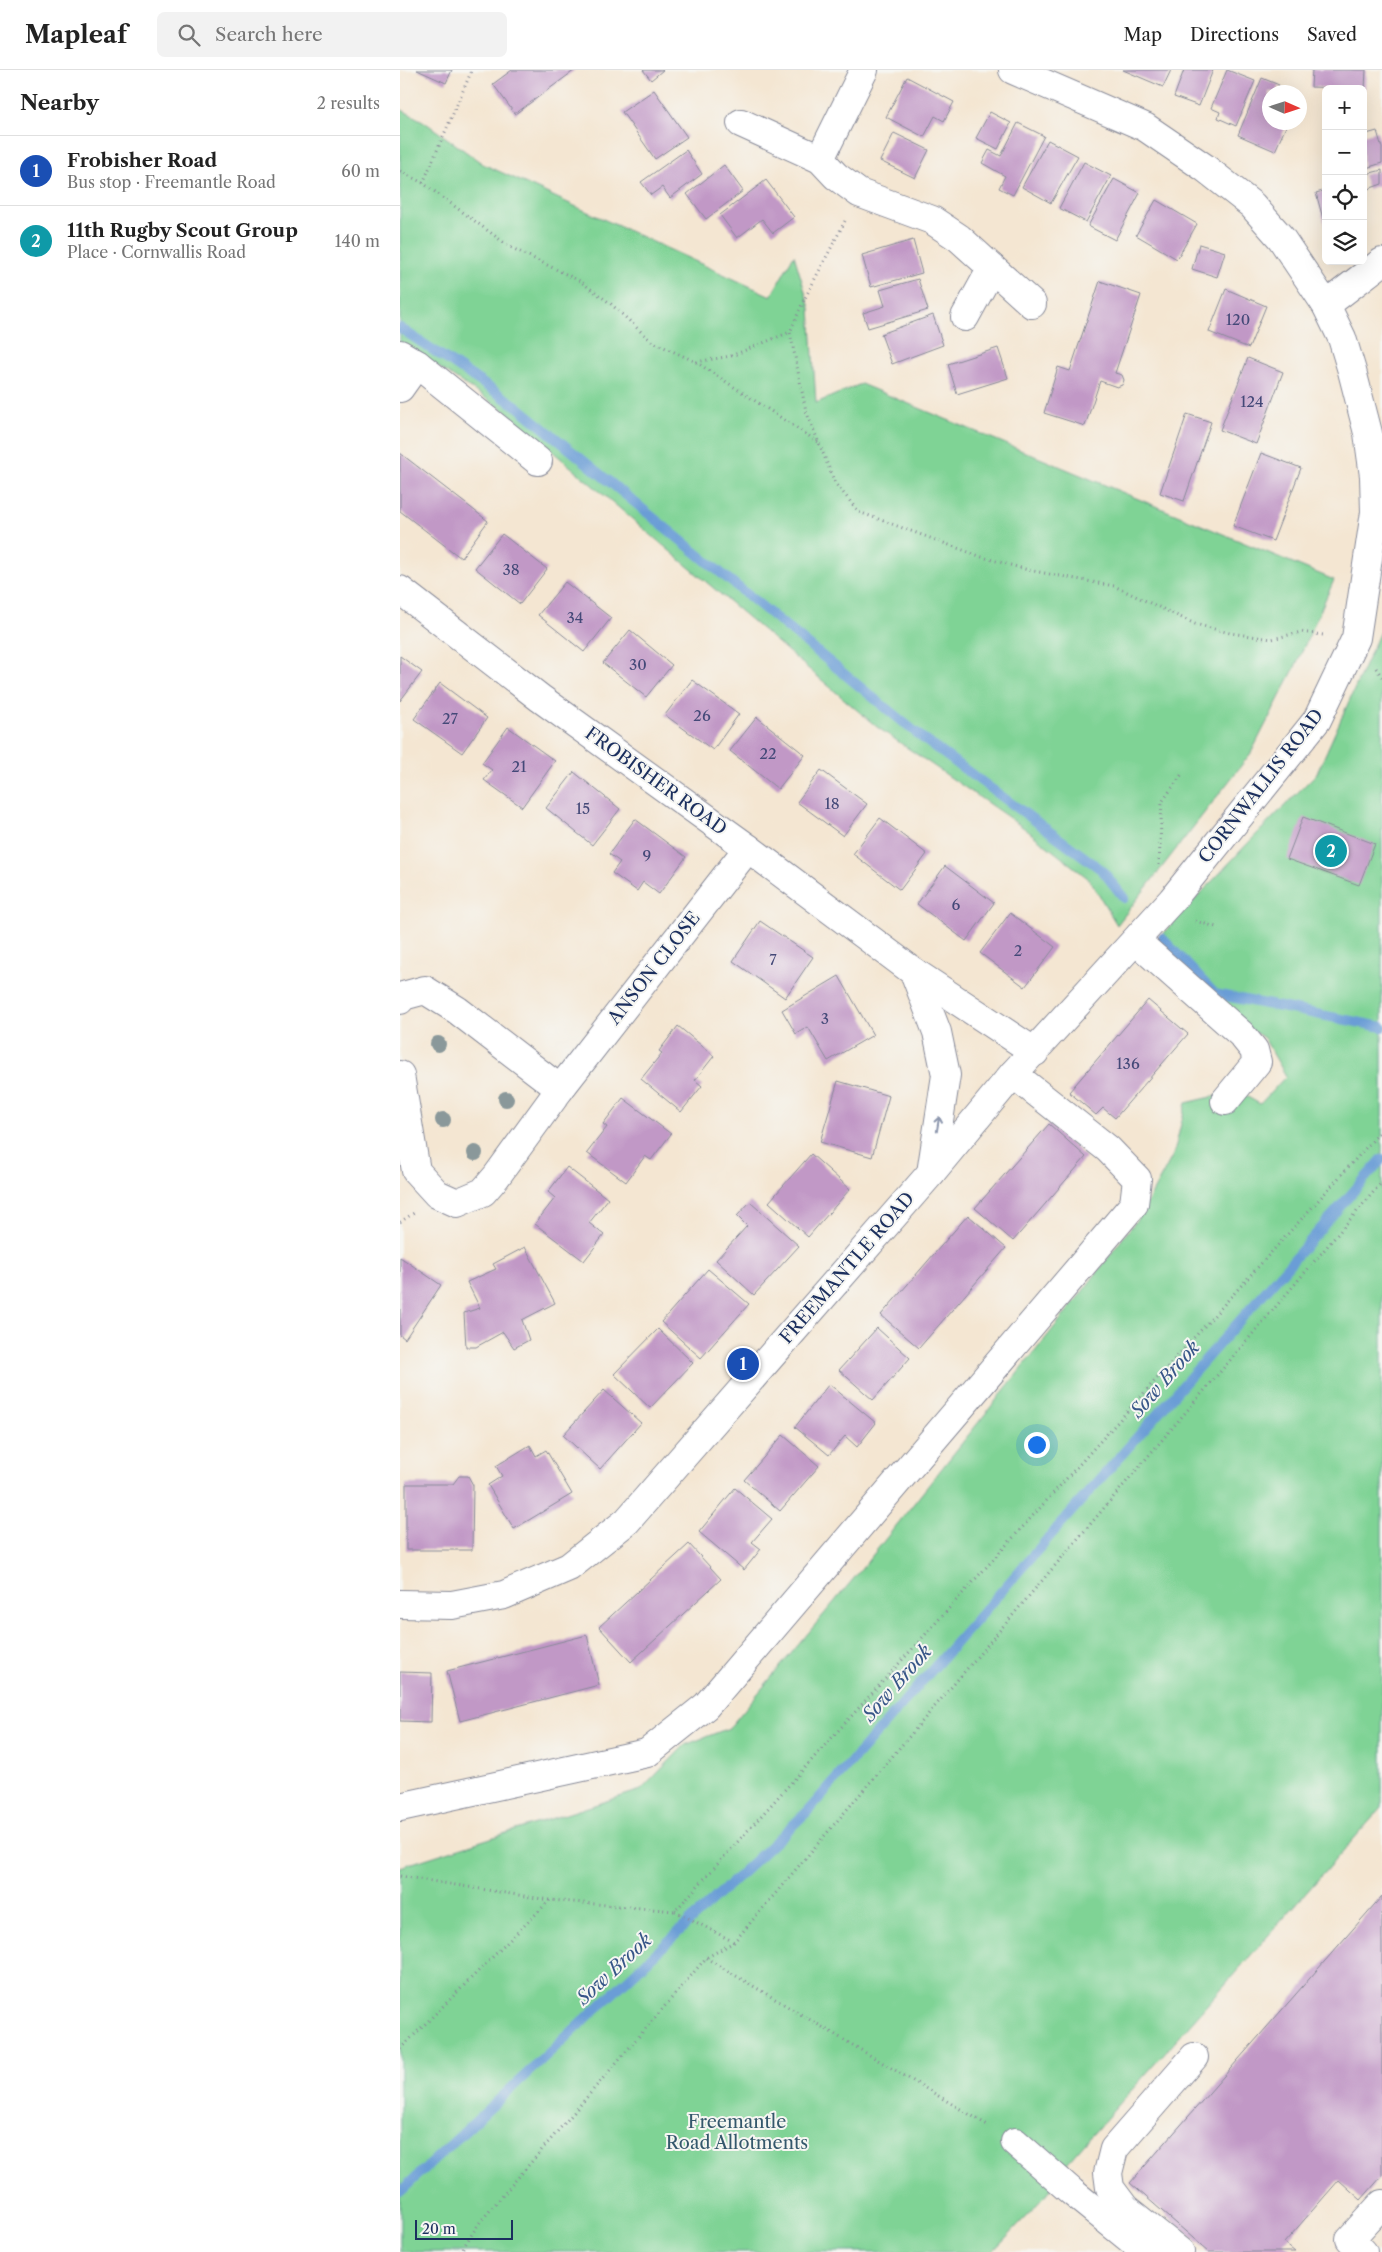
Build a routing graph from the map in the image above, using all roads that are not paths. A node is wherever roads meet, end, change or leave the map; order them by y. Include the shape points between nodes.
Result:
1 (864, 70) edge
2 (1013, 70) edge
3 (741, 123) dead end
4 (820, 159) junction
5 (1382, 262) edge
6 (992, 268) junction
7 (1032, 304) dead end
8 (1326, 305) junction
9 (965, 317) dead end
10 (409, 359) edge
11 (400, 388) edge
12 (538, 461) dead end
13 (1378, 476) edge
14 (400, 590) edge
15 (748, 848) junction
16 (1136, 941) junction
17 (914, 972) junction
18 (400, 1000) edge
19 (1034, 1052) junction
20 (1013, 1074) junction
21 (400, 1075) edge
22 (560, 1089) junction
23 (1224, 1102) dead end
24 (931, 1173) junction
25 (400, 1604) edge
26 (400, 1807) edge
27 (1194, 2057) dead end
28 (1016, 2142) road end
29 (1382, 2204) edge
30 (1351, 2248) edge
31 (1146, 2252) edge
32 (1180, 2252) edge

1 - 4 street
2 - 8 street, CORNWALLIS ROAD via 1144,127 1206,168 1252,205 1276,231
3 - 4 street
4 - 6 street via 859,193 932,220 959,238
5 - 8 street
6 - 7 street
6 - 9 street
8 - 13 street, CORNWALLIS ROAD via 1342,338
10 - 11 street
10 - 12 street
13 - 16 street, CORNWALLIS ROAD via 1371,548 1356,638 1317,720
14 - 15 street, FROBISHER ROAD via 540,698
15 - 17 street, FROBISHER ROAD
15 - 22 street, ANSON CLOSE
16 - 19 street, CORNWALLIS ROAD
16 - 23 street via 1241,1034 1254,1050 1256,1062
17 - 19 street, FROBISHER ROAD
24 -> 17 street via 946,1075 937,1032
18 - 22 street via 403,996 425,990 457,1010
19 - 20 street, CORNWALLIS ROAD
20 - 24 street, FREEMANTLE ROAD
20 - 26 street via 1108,1149 1137,1180 1134,1204 706,1706 647,1753
21 - 22 street, ANSON CLOSE via 416,1171 437,1194 458,1203 482,1192 496,1177
24 - 25 street, FREEMANTLE ROAD via 627,1521 570,1567 504,1595 452,1605
27 - 32 street via 1114,2149 1108,2174 1110,2188 1125,2208
28 - 31 street
29 - 30 street

